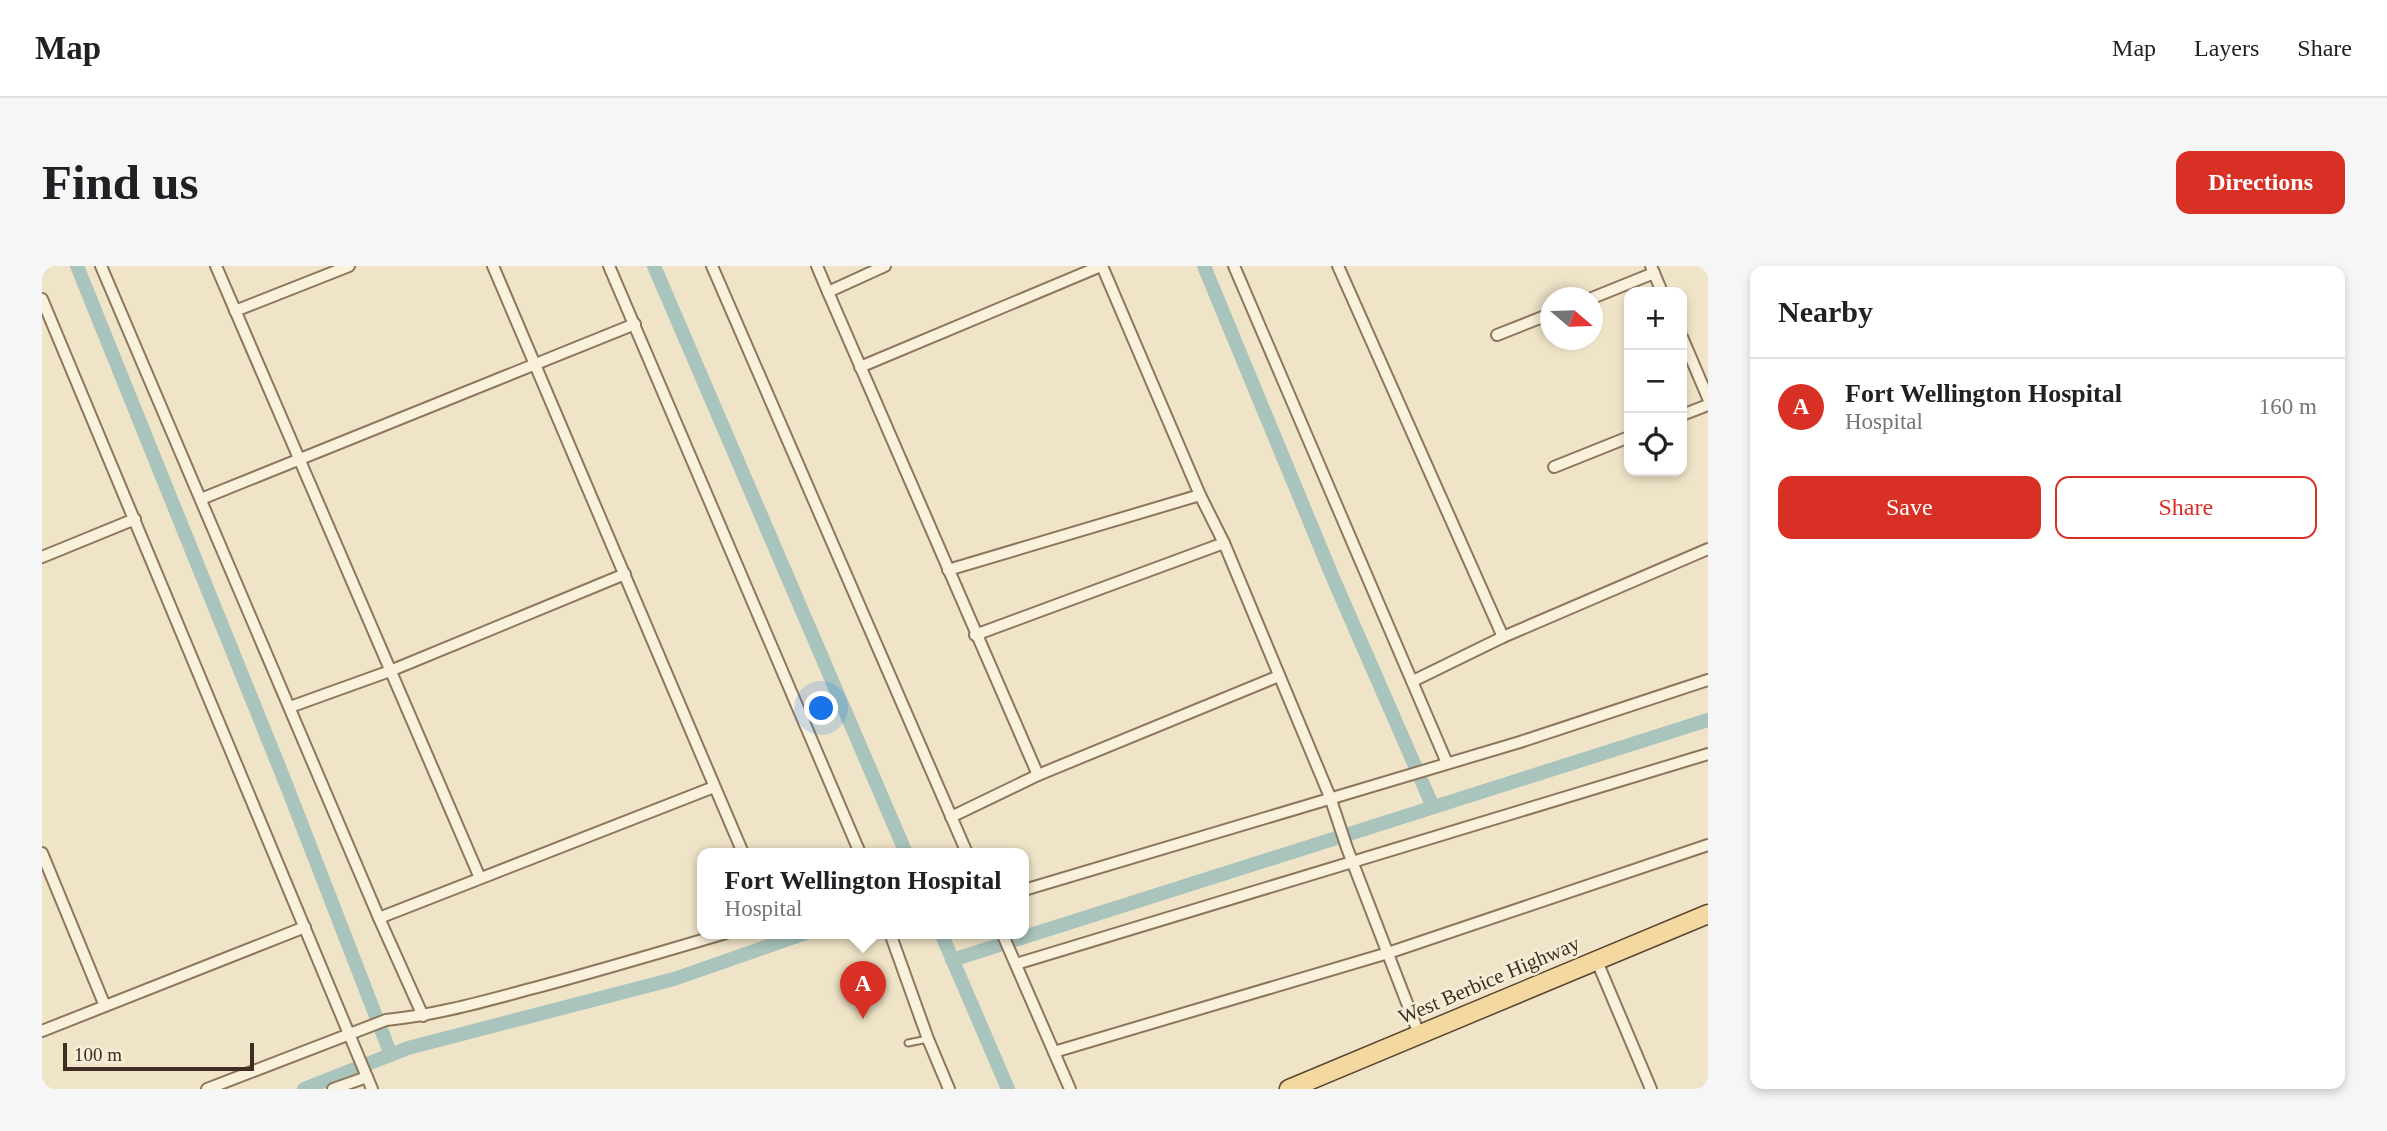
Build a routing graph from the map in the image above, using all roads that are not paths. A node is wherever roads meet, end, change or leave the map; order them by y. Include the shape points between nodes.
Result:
1 (102, 266) edge
2 (216, 266) edge
3 (349, 266) edge
4 (493, 266) edge
5 (610, 266) edge
6 (712, 266) edge
7 (817, 266) edge
8 (885, 266) edge
9 (1101, 266) edge
10 (1234, 266) edge
11 (1338, 266) edge
12 (1653, 270) edge
13 (1660, 287) edge
14 (828, 292) junction
15 (1603, 293) edge
16 (42, 299) edge
17 (235, 311) junction
18 (1540, 318) edge
19 (635, 324) junction
20 (1497, 335) dead end
21 (1687, 349) edge
22 (535, 363) junction
23 (860, 367) junction
24 (1708, 398) edge
25 (1708, 405) edge
26 (1687, 413) edge
27 (1624, 439) edge
28 (299, 459) junction
29 (1554, 467) dead end
30 (1200, 495) junction
31 (201, 499) junction
32 (135, 520) junction
33 (1224, 543) junction
34 (1708, 550) edge
35 (42, 557) edge
36 (948, 570) junction
37 (625, 574) junction
38 (975, 635) junction
39 (1503, 637) junction
40 (390, 671) junction
41 (1279, 676) junction
42 (1708, 680) edge
43 (1413, 681) junction
44 (290, 707) junction
45 (1708, 754) edge
46 (1447, 763) junction
47 (1038, 775) junction
48 (714, 787) junction
49 (1330, 797) junction
50 (951, 817) junction
51 (1708, 845) edge
52 (741, 848) edge
53 (858, 848) edge
54 (965, 848) edge
55 (42, 853) edge
56 (1352, 862) junction
57 (480, 878) junction
58 (1029, 888) edge
59 (1708, 914) edge
60 (379, 918) junction
61 (304, 927) junction
62 (706, 939) edge
63 (892, 939) edge
64 (1005, 939) edge
65 (1388, 953) junction
66 (1596, 959) junction
67 (1016, 964) junction
68 (105, 1006) junction
69 (423, 1016) junction
70 (42, 1031) edge
71 (350, 1034) junction
72 (1419, 1034) junction
73 (928, 1040) junction
74 (908, 1043) dead end
75 (1054, 1052) junction
76 (368, 1077) junction
77 (206, 1089) edge
78 (333, 1089) edge
79 (372, 1089) edge
80 (949, 1089) edge
81 (1070, 1089) edge
82 (1289, 1089) edge
83 (1651, 1089) edge

1 - 31 street
2 - 17 street
3 - 17 street
4 - 22 street
5 - 19 street
6 - 50 street
7 - 14 street
8 - 14 street
9 - 23 street
9 - 30 street
10 - 43 street
11 - 39 street
12 - 13 street
12 - 15 street
14 - 23 street
16 - 32 street
17 - 28 street
18 - 20 street
19 - 22 street
19 - 53 street
21 - 24 street
22 - 28 street
22 - 37 street
23 - 36 street
25 - 26 street
27 - 29 street
28 - 31 street
28 - 40 street
30 - 33 street
30 - 36 street
31 - 44 street
32 - 35 street
32 - 61 street
33 - 38 street
33 - 41 street
34 - 39 street
36 - 38 street
37 - 40 street
37 - 48 street
38 - 47 street
39 - 43 street
40 - 44 street
40 - 57 street
41 - 47 street
41 - 49 street
42 - 46 street
43 - 46 street
44 - 60 street
45 - 56 street
46 - 49 street
47 - 50 street
48 - 52 street
48 - 57 street
49 - 56 street
49 - 58 street
50 - 54 street
51 - 65 street
55 - 68 street
56 - 65 street
56 - 67 street
57 - 60 street
59 - 66 main road, West Berbice Highway
60 - 69 street
61 - 68 street
61 - 71 street
62 - 69 street
63 - 73 street
64 - 67 street
65 - 72 street
65 - 75 street
66 - 72 main road, West Berbice Highway
66 - 83 street
67 - 75 street
68 - 70 street
69 - 71 street via 386,1020
71 - 76 street
71 - 77 street
72 - 82 main road, West Berbice Highway
73 - 74 lane
73 - 80 street
75 - 81 street
76 - 78 street
76 - 79 street

